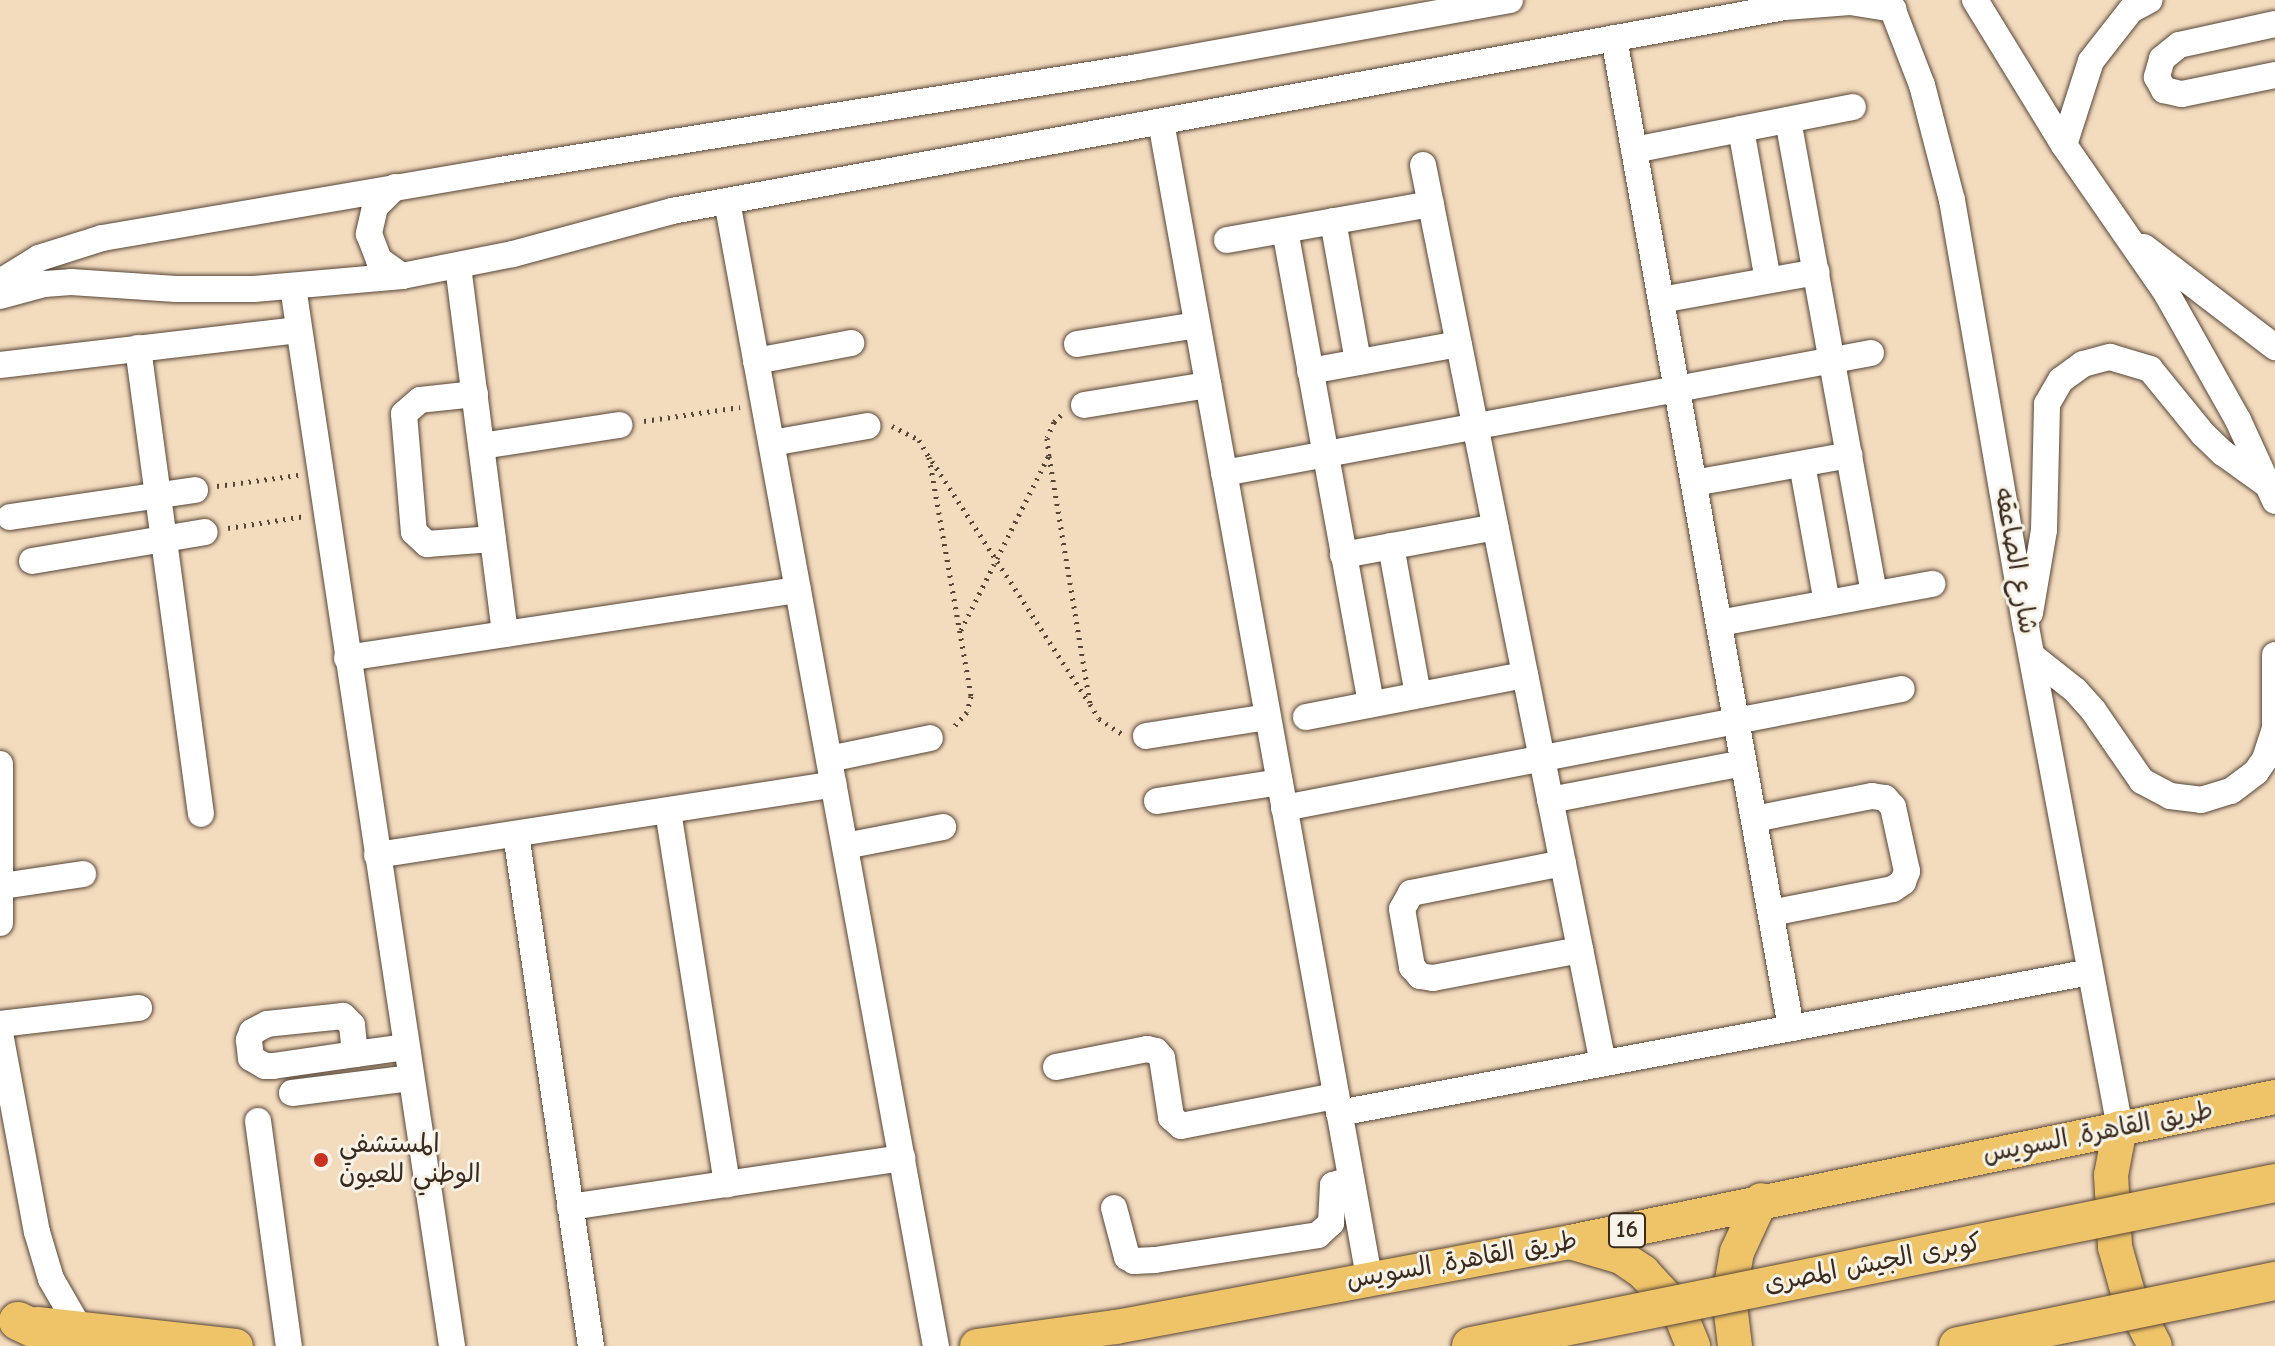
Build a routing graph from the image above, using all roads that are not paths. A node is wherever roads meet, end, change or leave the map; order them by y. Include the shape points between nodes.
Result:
1 (1510, 0) edge
2 (1975, 0) edge
3 (1787, 3) edge
4 (2134, 3) edge
5 (1891, 5) edge
6 (2275, 24) edge
7 (1614, 38) junction
8 (2275, 75) edge
9 (1853, 107) dead end
10 (1788, 120) junction
11 (1161, 122) junction
12 (1741, 129) junction
13 (2064, 145) junction
14 (1634, 150) junction
15 (1423, 165) dead end
16 (395, 187) junction
17 (727, 201) junction
18 (1431, 204) junction
19 (1333, 221) junction
20 (1285, 230) junction
21 (2127, 233) junction
22 (1227, 240) dead end
23 (458, 266) junction
24 (1816, 272) junction
25 (402, 276) junction
26 (1768, 280) junction
27 (0, 282) edge
28 (293, 287) junction
29 (0, 296) edge
30 (1661, 300) junction
31 (1197, 325) junction
32 (298, 330) junction
33 (851, 343) dead end
34 (1077, 344) dead end
35 (1459, 344) junction
36 (2275, 347) edge
37 (138, 348) junction
38 (1871, 353) dead end
39 (756, 361) junction
40 (1358, 362) junction
41 (1832, 362) junction
42 (0, 365) edge
43 (1310, 371) junction
44 (1208, 385) junction
45 (1677, 390) junction
46 (475, 394) junction
47 (1084, 405) road end
48 (619, 425) road end
49 (1475, 425) junction
50 (867, 426) road end
51 (772, 443) junction
52 (482, 446) junction
53 (1325, 452) junction
54 (1849, 455) junction
55 (1802, 464) junction
56 (1224, 473) junction
57 (1694, 483) junction
58 (195, 490) road end
59 (2272, 493) edge
60 (158, 495) junction
61 (99, 504) junction
62 (10, 517) dead end
63 (1495, 527) junction
64 (205, 532) road end
65 (163, 539) junction
66 (493, 539) junction
67 (1391, 546) junction
68 (106, 548) junction
69 (1343, 555) junction
70 (32, 561) dead end
71 (1932, 584) dead end
72 (798, 590) junction
73 (1874, 594) junction
74 (1827, 603) junction
75 (1719, 623) junction
76 (2026, 627) junction
77 (505, 634) junction
78 (2275, 655) edge
79 (2032, 656) junction
80 (347, 658) junction
81 (1525, 675) junction
82 (1902, 689) dead end
83 (1418, 695) junction
84 (1371, 704) junction
85 (1268, 717) junction
86 (1306, 717) dead end
87 (1737, 721) junction
88 (1146, 736) road end
89 (930, 738) road end
90 (1542, 757) junction
91 (1744, 763) junction
92 (831, 772) junction
93 (1, 777) edge
94 (1282, 795) junction
95 (1550, 800) junction
96 (1157, 801) dead end
97 (668, 811) junction
98 (201, 814) dead end
99 (1754, 819) junction
100 (943, 827) dead end
101 (516, 834) junction
102 (845, 846) junction
103 (377, 855) junction
104 (1563, 863) junction
105 (83, 874) dead end
106 (2, 886) edge
107 (1771, 913) junction
108 (0, 923) edge
109 (1580, 950) junction
110 (2090, 972) junction
111 (139, 1008) dead end
112 (0, 1024) edge
113 (1791, 1028) junction
114 (0, 1033) edge
115 (406, 1047) junction
116 (355, 1054) dead end
117 (1603, 1063) junction
118 (1056, 1067) dead end
119 (410, 1078) junction
120 (292, 1093) dead end
121 (2275, 1097) edge
122 (1338, 1104) junction
123 (258, 1121) dead end
124 (2120, 1128) junction
125 (902, 1158) junction
126 (1351, 1180) junction
127 (2275, 1183) edge
128 (727, 1184) junction
129 (1761, 1200) junction
130 (570, 1207) junction
131 (1114, 1208) dead end
132 (1570, 1242) junction
133 (1369, 1277) junction
134 (2275, 1281) edge
135 (9, 1320) edge
136 (76, 1338) edge
137 (236, 1346) edge
138 (289, 1346) edge
139 (452, 1346) edge
140 (591, 1346) edge
141 (936, 1346) edge
142 (977, 1346) edge
143 (1471, 1346) edge
144 (1693, 1346) edge
145 (1735, 1346) edge
146 (1958, 1346) edge
147 (2155, 1346) edge

1 - 16 street via 898,108
2 - 13 street
3 - 5 street
3 - 7 street
4 - 13 street via 2091,61
5 - 76 street, شارع الصاعقه via 1922,85 1952,200
6 - 8 street via 2179,45 2162,59 2157,77 2164,90 2182,94
7 - 11 street
7 - 14 street
9 - 10 street
10 - 12 street
10 - 24 street
11 - 17 street
11 - 31 street
12 - 14 street
12 - 26 street
13 - 21 street
14 - 30 street
15 - 18 street
16 - 25 street via 375,207 369,234 379,260
16 - 27 street via 80,243 39,258
17 - 23 street
17 - 39 street
18 - 19 street
18 - 35 street
19 - 20 street
19 - 40 street
20 - 22 street
20 - 43 street
21 - 36 street
21 - 59 street via 2204,356
23 - 25 street
23 - 46 street
24 - 26 street
24 - 41 street
25 - 28 street
26 - 30 street
28 - 29 street via 176,289 71,282
28 - 32 street
30 - 45 street
31 - 34 street
31 - 44 street
32 - 37 street
32 - 80 street
33 - 39 street
35 - 40 street
35 - 49 street
37 - 42 street
37 - 60 street
38 - 41 street
39 - 51 street
40 - 43 street
41 - 45 street
41 - 54 street
43 - 53 street
44 - 47 street
44 - 56 street
45 - 49 street
45 - 57 street
46 - 52 street
46 - 66 street via 420,400 404,414 414,532 427,544
48 - 52 street
49 - 53 street
49 - 63 street
50 - 51 street
51 - 72 street
52 - 66 street
53 - 56 street
53 - 69 street
54 - 55 street
54 - 73 street
55 - 57 street
55 - 74 street
56 - 85 street
57 - 75 street
58 - 60 street
59 - 76 street via 2203,434 2150,369 2110,357 2071,371 2053,391 2044,418 2044,530
60 - 61 street
60 - 65 street
61 - 62 street
61 - 68 street
63 - 67 street
63 - 81 street
64 - 65 street
65 - 68 street
65 - 98 street
66 - 77 street
67 - 69 street
67 - 83 street
68 - 70 street
69 - 84 street
71 - 73 street
72 - 77 street
72 - 92 street
73 - 74 street
74 - 75 street
75 - 87 street
76 - 79 street, شارع الصاعقه
77 - 80 street
78 - 79 street via 2275,729 2265,759 2231,791 2201,800 2170,796 2142,781 2093,710
79 - 110 street, شارع الصاعقه
80 - 103 street
81 - 83 street
81 - 90 street
82 - 87 street
83 - 84 street
84 - 86 street
85 - 88 street
85 - 94 street
87 - 90 street
87 - 91 street
89 - 92 street
90 - 94 street
90 - 95 street
91 - 95 street
91 - 99 street
92 - 97 street
92 - 102 street
93 - 106 street
94 - 96 street
94 - 122 street
95 - 104 street
97 - 101 street
97 - 128 street
99 - 107 street
99 - 107 street via 1872,796 1885,798 1893,807 1907,871 1893,889
100 - 102 street
101 - 103 street
101 - 130 street
102 - 125 street
103 - 115 street
104 - 109 street
104 - 109 street via 1411,893 1402,909 1412,967 1420,976 1433,978
105 - 106 street
106 - 108 street
107 - 113 street
109 - 117 street
110 - 113 street
110 - 124 street, شارع الصاعقه
111 - 112 street
113 - 117 street
114 - 136 street via 37,1232
115 - 116 street
115 - 119 street
117 - 122 street
118 - 122 street via 1156,1051 1162,1058 1171,1117 1181,1126
119 - 120 street
119 - 139 street
121 - 124 main road, طريق القاهرة, السويس / 16
122 - 126 street
123 - 138 street
124 - 129 main road, طريق القاهرة, السويس / 16
124 - 147 main road via 2111,1175 2115,1247 2128,1293
125 - 128 street
125 - 141 street
126 - 131 street via 1333,1185 1331,1223 1318,1235 1144,1262 1127,1257
126 - 133 street
127 - 143 highway, كوبرى الجيش المصرى, bridge
128 - 130 street
129 - 132 main road, طريق القاهرة, السويس / 16
129 - 145 main road via 1737,1252 1732,1280
130 - 140 street
132 - 133 main road, طريق القاهرة, السويس / 16
132 - 144 main road via 1596,1247 1643,1272 1679,1311
133 - 142 main road, طريق القاهرة, السويس / 16 via 1116,1327
134 - 146 highway, bridge
135 - 136 highway
136 - 137 main road

